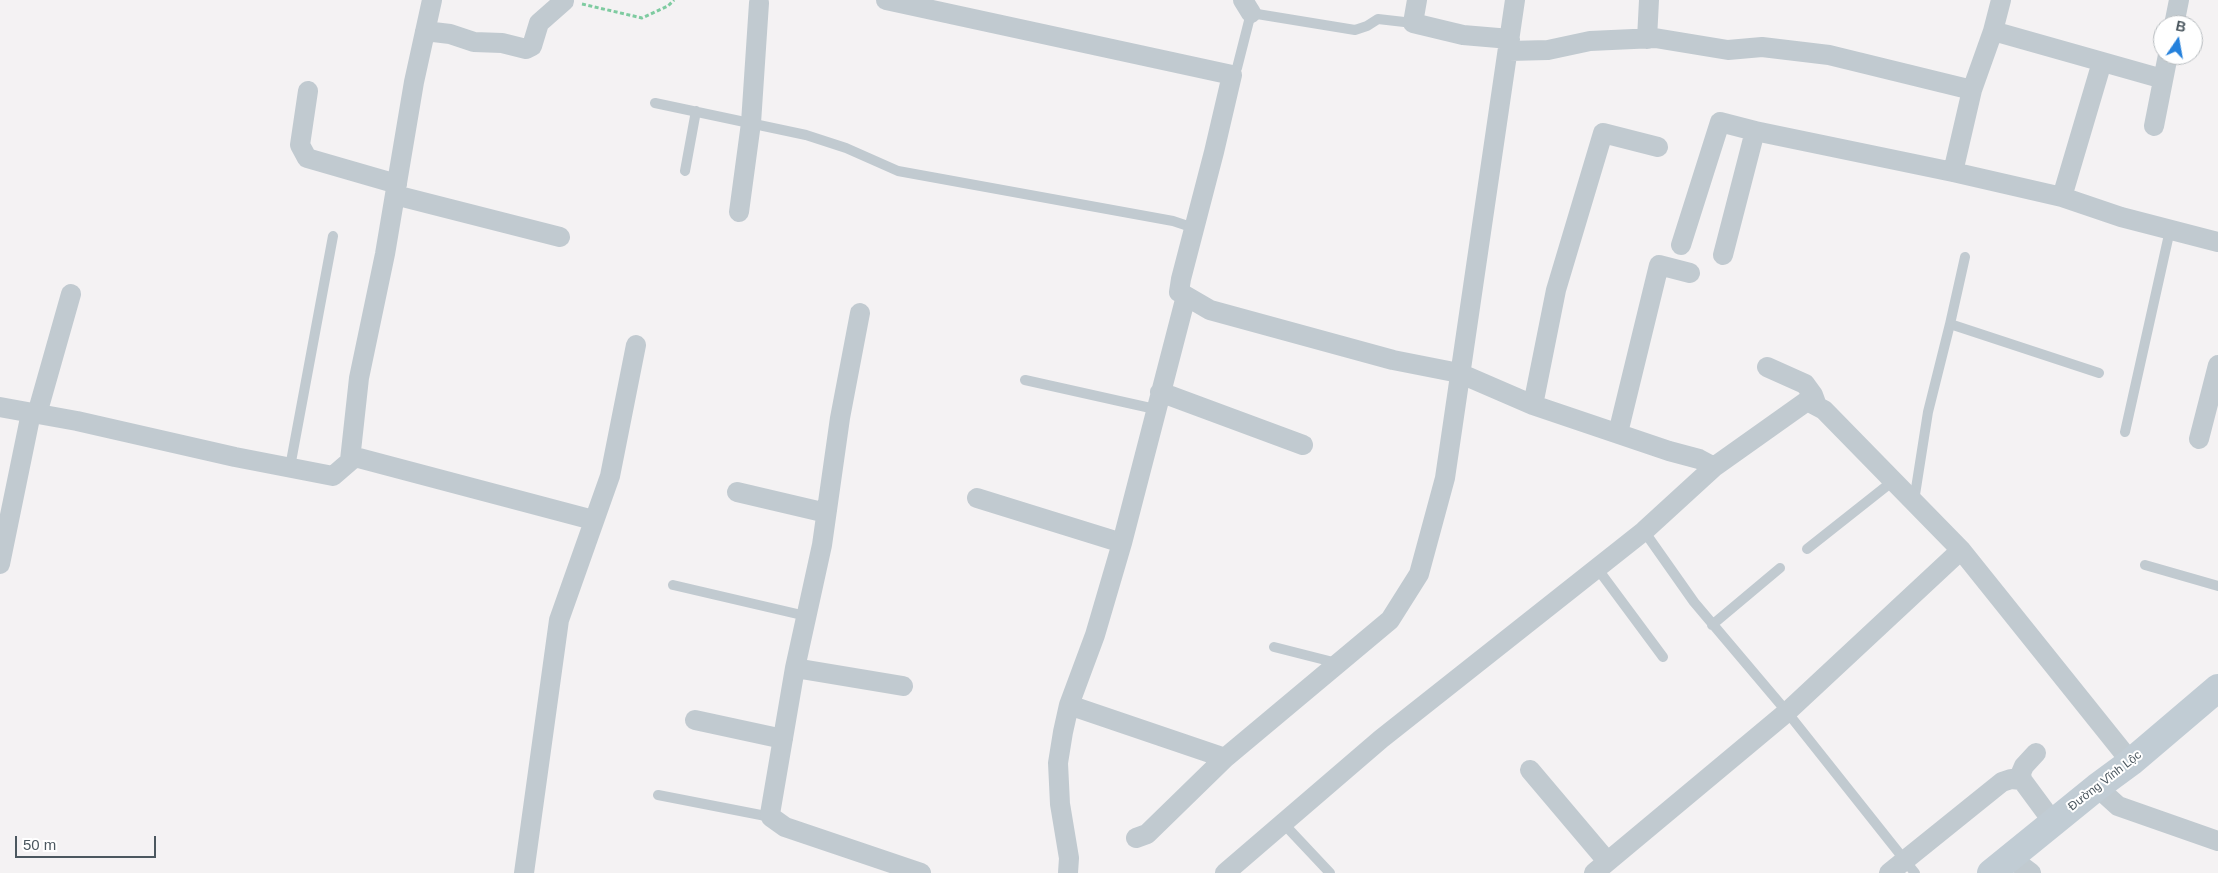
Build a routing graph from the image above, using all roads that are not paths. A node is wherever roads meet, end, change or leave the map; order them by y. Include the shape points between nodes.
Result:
1 (432, 0) edge
2 (886, 0) edge
3 (1417, 0) edge
4 (1515, 0) edge
5 (1649, 0) edge
6 (2001, 0) edge
7 (2179, 0) edge
8 (564, 1) road end
9 (760, 2) dead end
10 (1247, 6) edge
11 (2176, 15) edge
12 (1413, 23) junction
13 (425, 31) junction
14 (1993, 31) junction
15 (1647, 39) junction
16 (1510, 45) junction
17 (2102, 62) junction
18 (2166, 65) edge
19 (1232, 75) junction
20 (2163, 79) junction
21 (1972, 90) junction
22 (308, 91) dead end
23 (654, 103) dead end
24 (696, 112) junction
25 (751, 124) junction
26 (2154, 126) dead end
27 (1755, 131) junction
28 (1658, 147) dead end
29 (685, 171) dead end
30 (1953, 172) junction
31 (396, 190) junction
32 (2062, 197) junction
33 (739, 212) dead end
34 (1194, 228) junction
35 (2170, 230) junction
36 (332, 236) dead end
37 (560, 237) dead end
38 (2218, 242) edge
39 (1681, 245) dead end
40 (1723, 256) dead end
41 (1965, 257) dead end
42 (1690, 274) dead end
43 (71, 294) dead end
44 (1186, 296) junction
45 (860, 313) dead end
46 (1950, 324) junction
47 (636, 344) dead end
48 (2218, 365) edge
49 (1767, 367) dead end
50 (1459, 373) junction
51 (2099, 373) dead end
52 (1025, 380) dead end
53 (1158, 400) junction
54 (1533, 406) junction
55 (1817, 406) junction
56 (0, 407) edge
57 (34, 413) junction
58 (2125, 432) dead end
59 (1618, 434) junction
60 (2199, 439) dead end
61 (1303, 445) dead end
62 (350, 460) junction
63 (1714, 467) junction
64 (290, 468) junction
65 (1893, 481) junction
66 (737, 492) dead end
67 (977, 498) dead end
68 (1914, 502) junction
69 (827, 511) junction
70 (594, 520) junction
71 (1644, 531) junction
72 (1122, 543) junction
73 (1807, 549) dead end
74 (1961, 550) junction
75 (0, 564) edge
76 (2144, 565) dead end
77 (1597, 568) junction
78 (1780, 568) dead end
79 (673, 586) dead end
80 (2218, 586) edge
81 (806, 616) junction
82 (1712, 625) junction
83 (1274, 647) dead end
84 (1663, 657) dead end
85 (1337, 663) junction
86 (795, 668) junction
87 (903, 686) dead end
88 (2218, 688) edge
89 (1069, 705) junction
90 (1787, 712) junction
91 (695, 720) dead end
92 (783, 739) junction
93 (2036, 752) dead end
94 (1225, 758) junction
95 (2131, 762) junction
96 (1530, 770) dead end
97 (2022, 780) junction
98 (2097, 787) junction
99 (658, 795) dead end
100 (771, 818) junction
101 (2053, 822) junction
102 (1283, 823) junction
103 (1136, 838) dead end
104 (2218, 842) edge
105 (1600, 867) edge
106 (1910, 867) edge
107 (2011, 868) edge
108 (524, 873) edge
109 (921, 873) edge
110 (1068, 873) edge
111 (1224, 873) edge
112 (1330, 873) edge
113 (1889, 873) edge

1 - 13 street
2 - 19 street
3 - 12 street
4 - 16 street
5 - 15 street
6 - 14 street
7 - 11 street
8 - 13 street via 539,23 532,46 526,50
9 - 25 street
10 - 12 lane via 1355,30 1378,19
10 - 19 lane via 1237,68
12 - 16 street
13 - 31 street
14 - 17 street
14 - 21 street
15 - 16 street via 1590,41 1548,50
15 - 21 street via 1728,50 1762,47 1829,54
16 - 50 street
17 - 20 street
17 - 32 street
18 - 20 street
19 - 34 street
20 - 26 street
21 - 30 street
22 - 31 street via 300,145 307,158
23 - 24 lane
24 - 25 lane
24 - 29 lane
25 - 33 street
25 - 34 lane via 806,135 898,171 1173,221
27 - 30 street
27 - 39 street via 1720,122
27 - 40 street
28 - 54 street via 1603,133 1556,290
30 - 32 street
31 - 37 street
31 - 62 street via 359,378
32 - 35 street
34 - 44 street via 1179,292
35 - 38 street
35 - 58 lane
36 - 64 lane
41 - 46 lane
42 - 59 street via 1660,265
43 - 57 street
44 - 50 street via 1210,310 1393,360
44 - 53 street
45 - 69 street
46 - 51 lane
46 - 68 lane via 1928,412
47 - 70 street via 610,476
48 - 60 street
49 - 55 street via 1805,384
50 - 54 street
50 - 85 street via 1445,478 1419,574 1390,620
52 - 53 lane
53 - 61 street
53 - 72 street
54 - 59 street
55 - 63 street via 1807,401
55 - 65 street
56 - 57 street
57 - 64 street
57 - 75 street
59 - 63 street via 1699,459
62 - 64 street via 333,476
62 - 70 street via 355,457
63 - 71 street
65 - 68 street
65 - 73 lane
66 - 69 street
67 - 72 street
68 - 74 street
69 - 81 street
70 - 108 street via 558,620
71 - 77 street
71 - 82 lane
72 - 89 street via 1095,635
74 - 90 street
74 - 95 street
76 - 80 lane
77 - 84 lane
77 - 102 street via 1381,739
78 - 82 lane
79 - 81 lane
81 - 86 street
82 - 90 lane
83 - 85 lane
85 - 94 street
86 - 87 street
86 - 92 street
88 - 95 main road, Đường Vĩnh Lộc
89 - 94 street
89 - 110 street via 1058,763
90 - 105 street
90 - 106 lane
91 - 92 street
92 - 100 street via 770,804
93 - 97 street via 2024,766
94 - 103 street via 1146,834
95 - 98 main road, Đường Vĩnh Lộc
96 - 105 street
97 - 101 street
97 - 106 street via 2011,778 2002,782
98 - 101 main road, Đường Vĩnh Lộc
98 - 104 street via 2118,806
99 - 100 lane
100 - 109 street via 785,827
101 - 107 main road, Đường Vĩnh Lộc
102 - 111 street
102 - 112 lane
106 - 113 street

